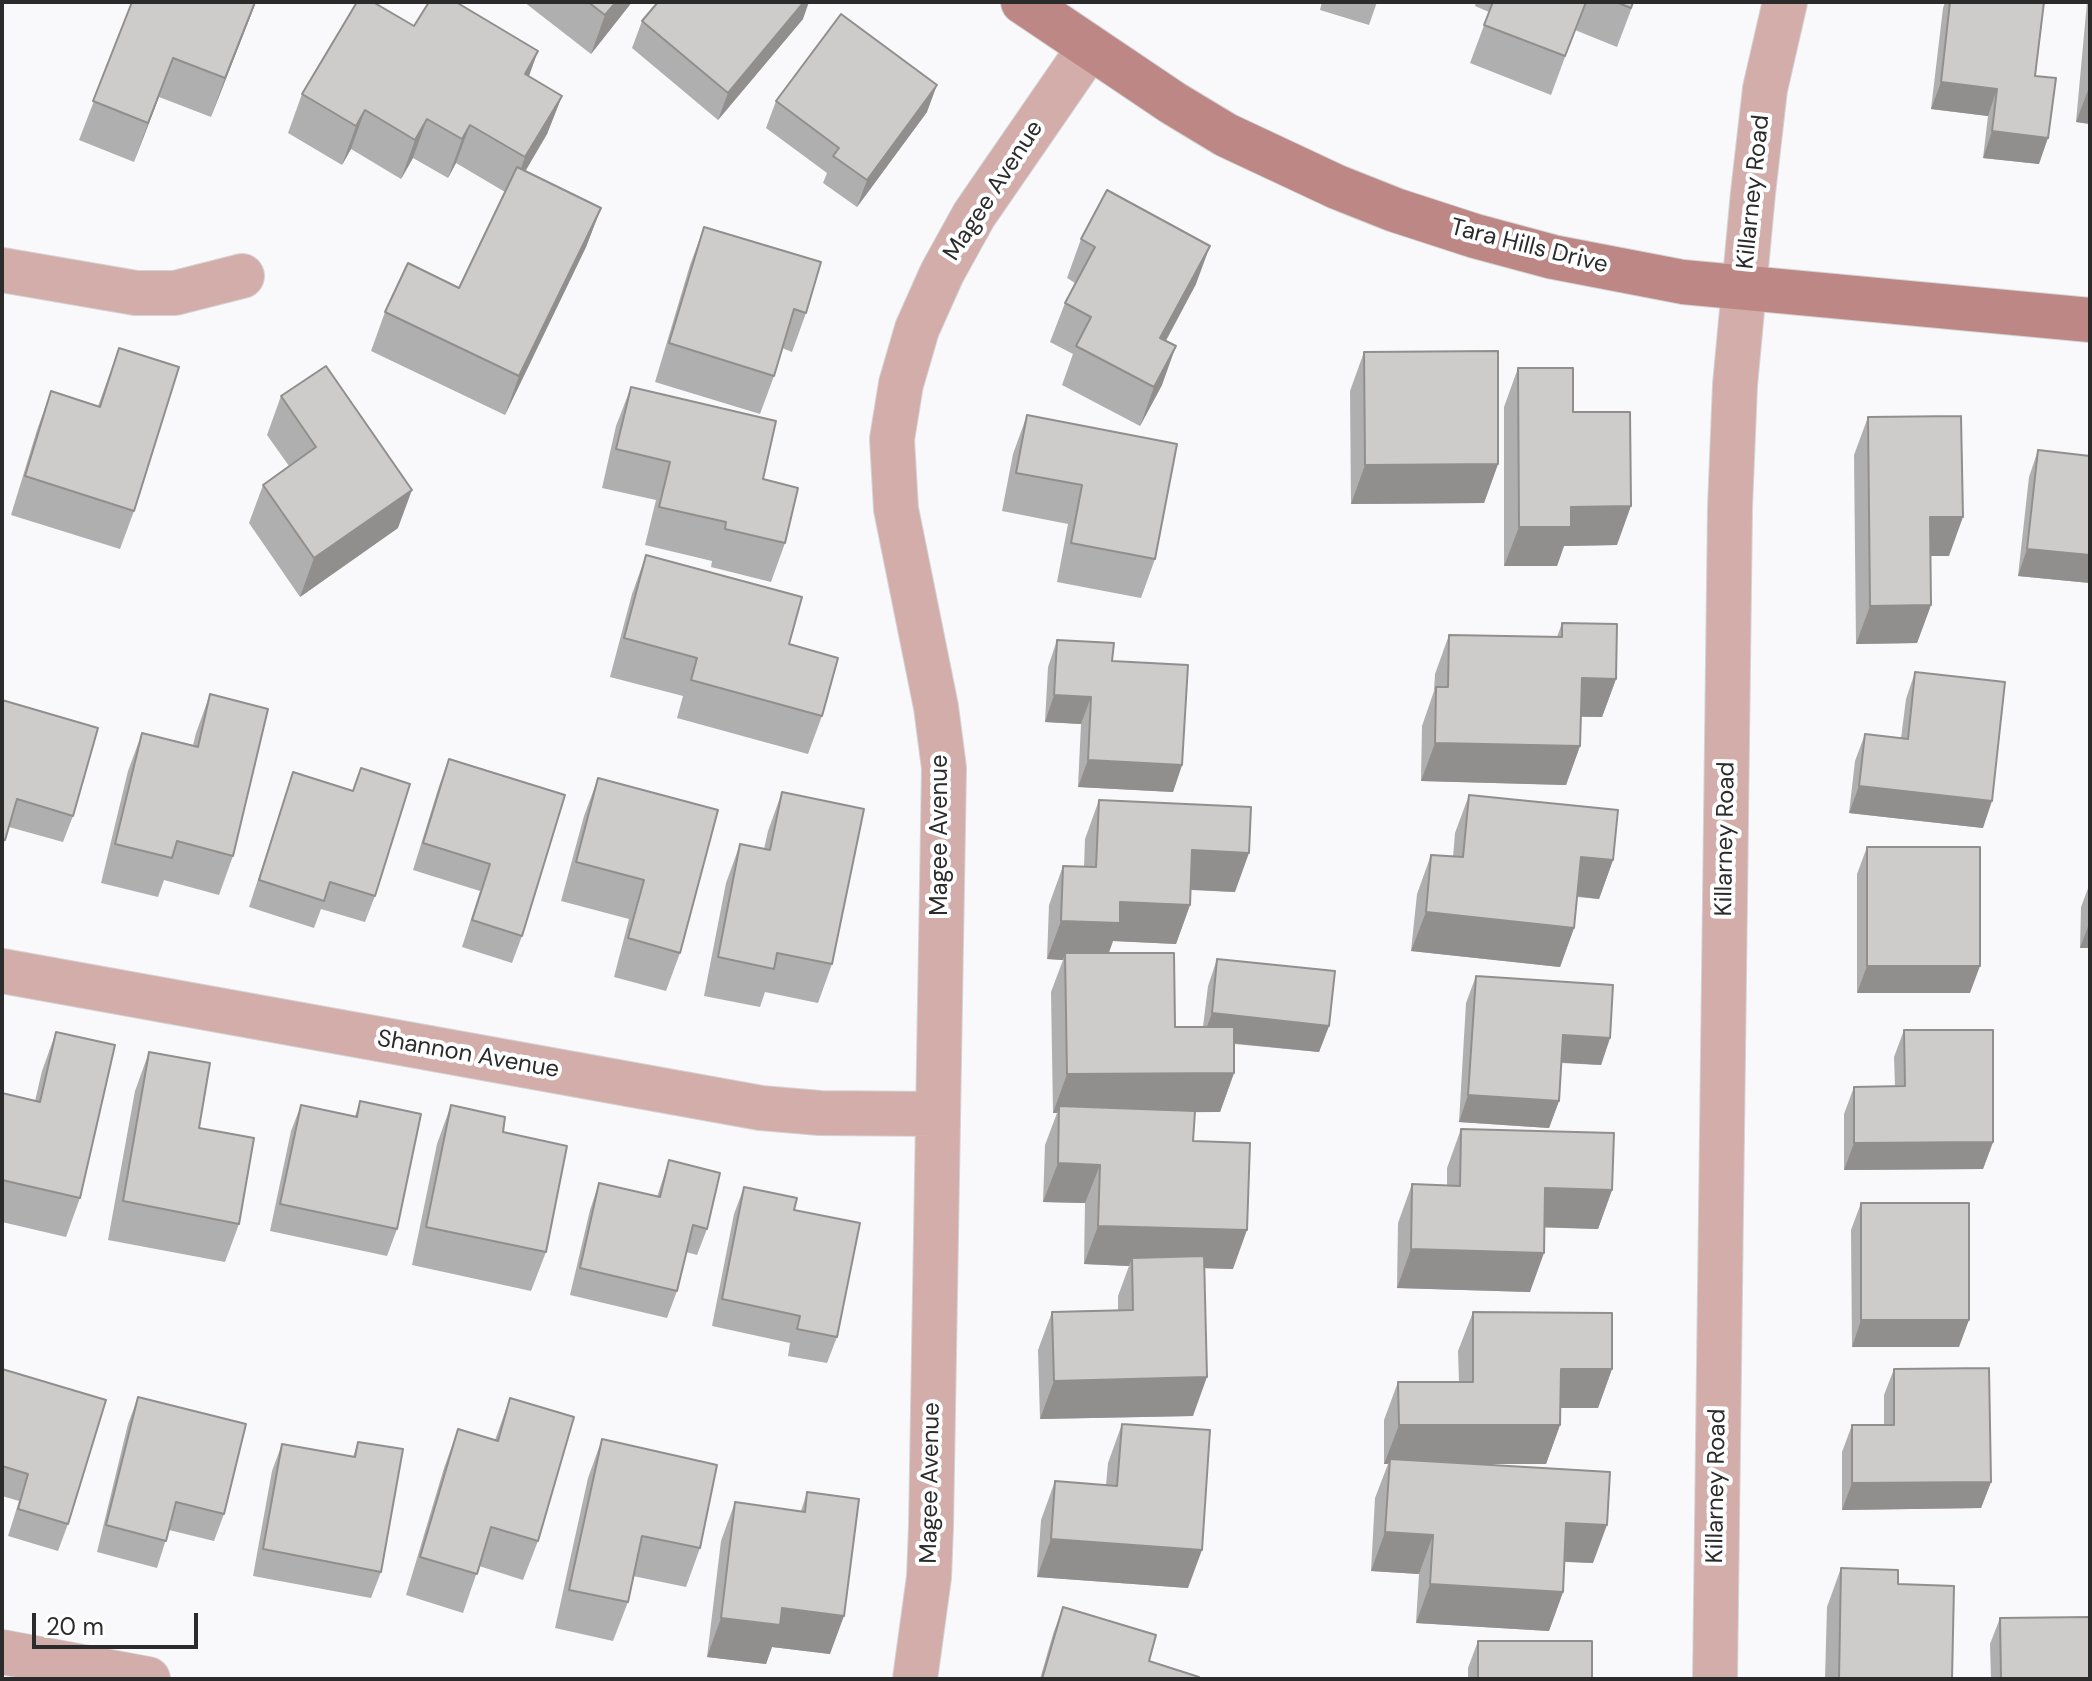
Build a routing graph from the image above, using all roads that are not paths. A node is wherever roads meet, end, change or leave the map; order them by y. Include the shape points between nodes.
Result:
1 (1023, 2) edge
2 (1785, 2) edge
3 (1089, 48) junction
4 (2, 270) edge
5 (242, 276) dead end
6 (1744, 289) junction
7 (2090, 320) edge
8 (2, 971) edge
9 (936, 1114) junction
10 (2, 1652) edge
11 (148, 1679) edge
12 (915, 1679) edge
13 (1715, 1679) edge

1 - 3 street, Tara Hills Drive
2 - 6 street, Killarney Road via 1765,89
3 - 6 street, Tara Hills Drive via 1226,135 1395,210 1553,257
3 - 9 street, Magee Avenue via 974,215 942,273 917,329 892,439 896,509 944,768
4 - 5 street via 136,293 175,293
6 - 7 street, Tara Hills Drive
6 - 13 street, Killarney Road via 1730,507
8 - 9 street, Shannon Avenue via 761,1108
9 - 12 street, Magee Avenue via 930,1539
10 - 11 street

